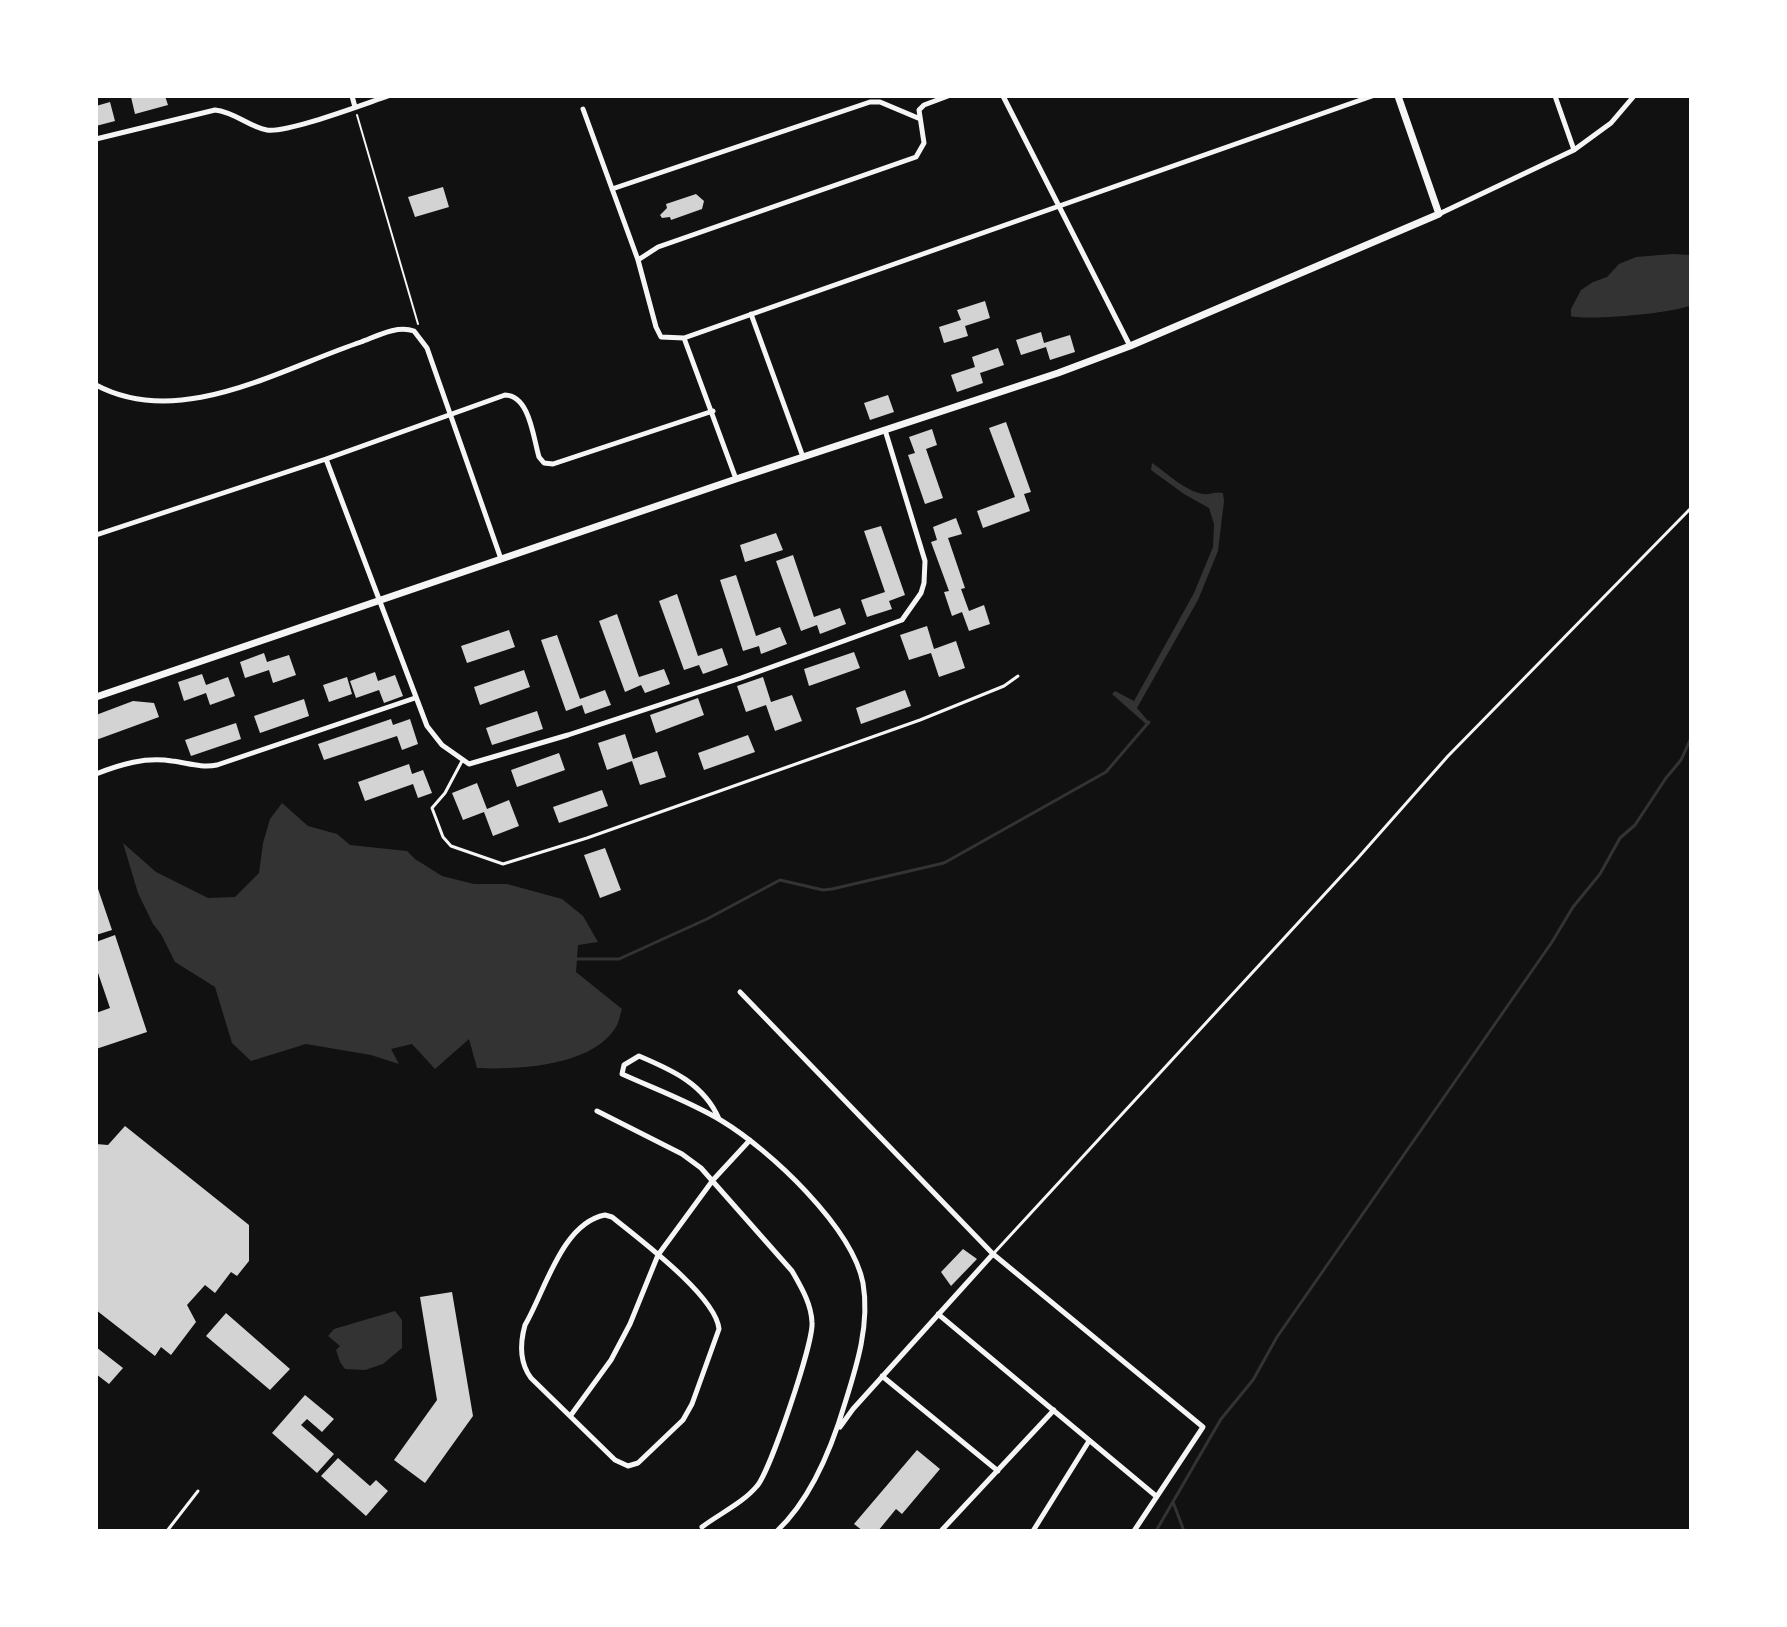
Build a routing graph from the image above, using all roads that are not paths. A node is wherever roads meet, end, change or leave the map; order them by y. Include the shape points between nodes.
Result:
1 (352, 96) edge
2 (388, 96) edge
3 (948, 96) edge
4 (1003, 96) edge
5 (1372, 96) edge
6 (1398, 96) edge
7 (1555, 96) edge
8 (1634, 96) edge
9 (355, 107) junction
10 (583, 109) dead end
11 (918, 118) junction
12 (96, 139) edge
13 (1574, 150) junction
14 (612, 189) junction
15 (1060, 207) junction
16 (1439, 214) junction
17 (638, 260) junction
18 (751, 314) junction
19 (684, 338) junction
20 (1130, 346) junction
21 (96, 385) edge
22 (713, 411) junction
23 (450, 416) junction
24 (885, 430) junction
25 (803, 457) junction
26 (326, 459) junction
27 (736, 479) junction
28 (1691, 508) edge
29 (96, 535) edge
30 (501, 561) junction
31 (379, 600) junction
32 (1018, 676) dead end
33 (96, 697) edge
34 (415, 698) junction
35 (462, 761) junction
36 (96, 774) edge
37 (740, 992) dead end
38 (597, 1111) dead end
39 (719, 1119) junction
40 (750, 1140) junction
41 (713, 1180) junction
42 (993, 1254) junction
43 (658, 1255) junction
44 (938, 1314) junction
45 (882, 1376) junction
46 (1054, 1410) junction
47 (571, 1415) junction
48 (836, 1432) junction
49 (1089, 1441) junction
50 (998, 1471) junction
51 (198, 1491) dead end
52 (1156, 1496) junction
53 (702, 1527) dead end
54 (167, 1531) edge
55 (777, 1531) edge
56 (941, 1531) edge
57 (1033, 1531) edge
58 (1134, 1531) edge

1 - 9 street
2 - 9 street
3 - 11 street via 924,105
4 - 15 street
5 - 15 street
6 - 16 street
7 - 13 street
8 - 13 street via 1611,123
9 - 12 street via 278,130 257,127 224,111 204,110
10 - 14 street
11 - 14 street via 870,102
11 - 17 street via 924,143 916,157 658,247
13 - 16 street
14 - 17 street
15 - 18 street
15 - 20 street
16 - 20 street
17 - 19 street via 659,332 665,339
18 - 19 street
18 - 25 street
19 - 22 street
20 - 24 street
21 - 23 street via 137,398 186,402 401,329 414,331 423,340
22 - 23 street via 553,464 539,457 522,402 515,395
22 - 27 street
23 - 26 street
23 - 30 street
24 - 25 street
24 - 35 street via 925,561 921,593 902,620 563,737 477,763
25 - 27 street
26 - 29 street
26 - 31 street
27 - 30 street
28 - 42 lane via 1448,756
30 - 31 street
31 - 33 street
31 - 34 street
32 - 35 lane via 920,720 503,864 451,846 443,837 432,808
34 - 35 street via 435,737
34 - 36 street via 225,763 200,767 138,761
37 - 42 street
38 - 41 street via 682,1154
39 - 39 street via 622,1074 624,1065 639,1056 682,1075 714,1105
39 - 40 street
40 - 41 street
40 - 48 street via 835,1228 855,1257 863,1284 865,1322
41 - 43 street
41 - 53 street via 792,1271 808,1302 812,1333 763,1476 747,1495
42 - 44 street
42 - 52 street via 1203,1427
43 - 47 street via 611,1360
43 - 47 street via 605,1215 591,1219 570,1237 558,1258 525,1325 522,1355 531,1378
43 - 47 street via 718,1318 717,1340 692,1404 683,1420 638,1463 628,1466 615,1460
44 - 45 street
44 - 46 street
45 - 48 street
45 - 50 street
46 - 49 street
46 - 50 street
48 - 55 street via 798,1505
49 - 52 street
49 - 57 street
50 - 56 street
51 - 54 lane
52 - 58 street

